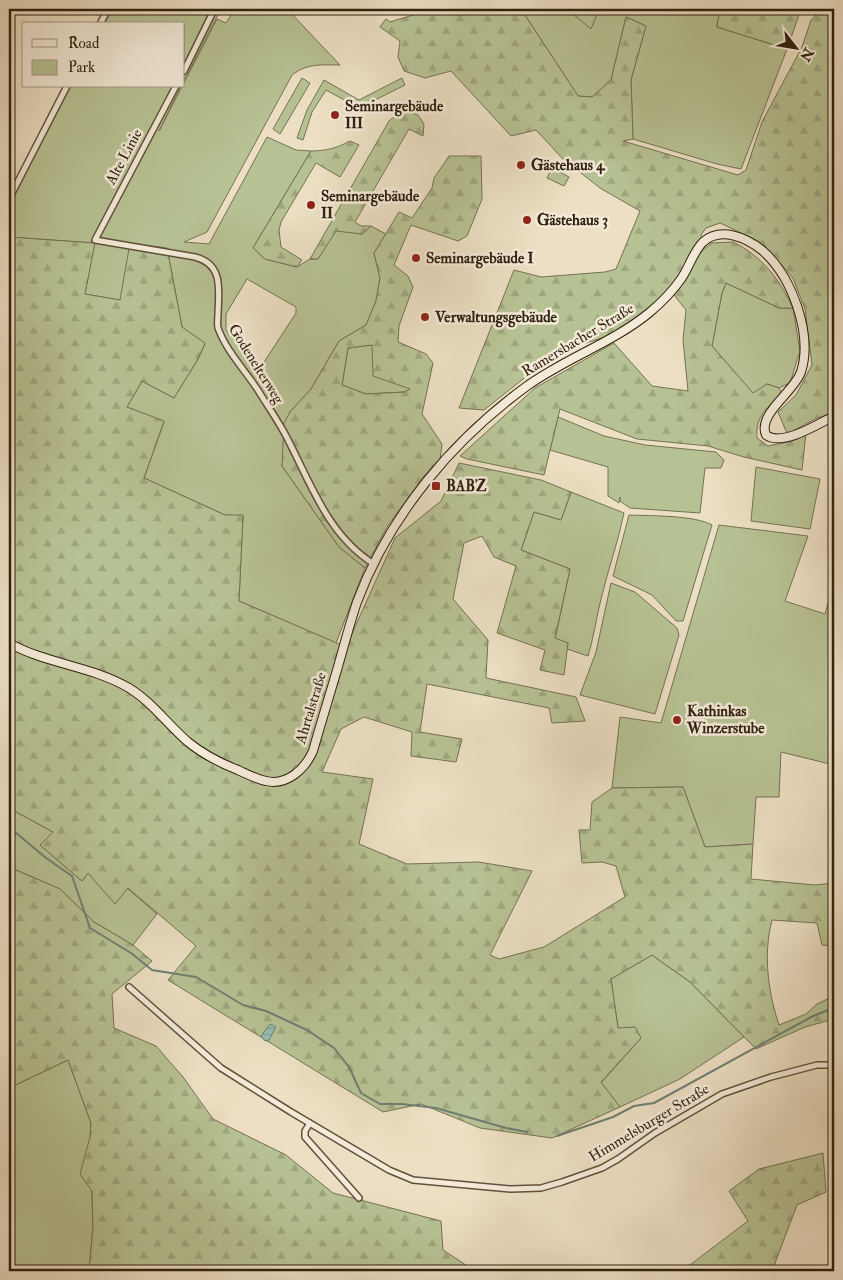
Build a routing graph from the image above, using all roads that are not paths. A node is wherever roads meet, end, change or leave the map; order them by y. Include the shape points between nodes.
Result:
1 (108, 9) edge
2 (209, 9) edge
3 (101, 22) edge
4 (185, 69) edge
5 (66, 88) edge
6 (175, 88) edge
7 (9, 199) edge
8 (95, 240) joint
9 (834, 416) edge
10 (442, 463) joint
11 (374, 564) junction
12 (9, 643) edge
13 (128, 987) dead end
14 (834, 1064) edge
15 (310, 1123) junction
16 (359, 1198) dead end

1 - 3 street
2 - 4 street via 212,14 209,24
5 - 7 street
6 - 8 street, Alte Linie
8 - 11 street, Godenelterweg via 195,257 212,265 218,287 218,326 225,343 254,382 285,434 318,501 345,541
9 - 10 main road, Ramersbacher Straße via 785,438 775,439 766,435 764,425 768,414 790,391 801,373 803,332 790,288 773,262 750,242 721,234 702,243 682,278 650,312 625,330 530,384 493,412
10 - 11 main road, Ahrtalstraße via 402,515
11 - 12 main road, Ahrtalstraße via 350,622 313,751 303,768 282,780 267,782 209,756 188,742 142,698 115,681
13 - 15 street, Himmelsburger Straße via 221,1068
14 - 15 street, Himmelsburger Straße via 771,1077 722,1094 602,1168 541,1188 512,1189 413,1180 389,1170
15 - 16 street via 305,1137

